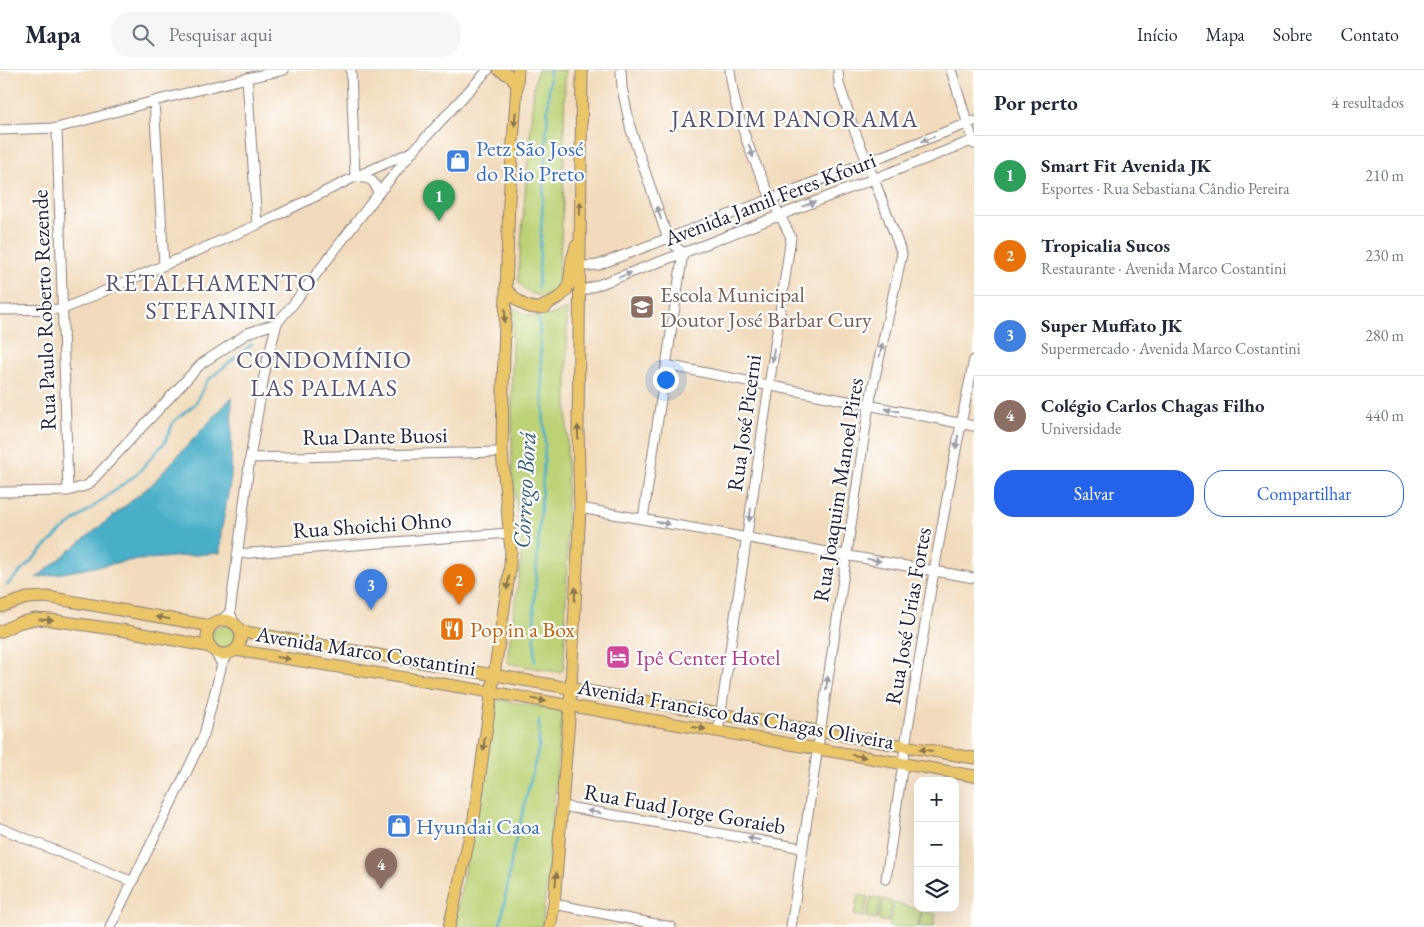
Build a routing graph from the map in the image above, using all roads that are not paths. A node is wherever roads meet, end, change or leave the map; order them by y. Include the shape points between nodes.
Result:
1 (284, 70) edge
2 (351, 70) edge
3 (488, 70) edge
4 (499, 70) edge
5 (518, 70) edge
6 (582, 70) edge
7 (621, 70) edge
8 (730, 70) edge
9 (838, 70) edge
10 (951, 70) edge
11 (247, 78) junction
12 (518, 86) junction
13 (154, 102) junction
14 (971, 122) edge
15 (58, 128) junction
16 (0, 130) edge
17 (974, 141) edge
18 (414, 150) junction
19 (868, 162) junction
20 (355, 177) junction
21 (874, 178) junction
22 (378, 194) junction
23 (770, 199) junction
24 (780, 216) junction
25 (257, 225) junction
26 (580, 234) junction
27 (668, 239) junction
28 (683, 253) junction
29 (164, 265) junction
30 (580, 265) junction
31 (506, 288) junction
32 (579, 292) junction
33 (540, 308) junction
34 (62, 309) junction
35 (0, 310) edge
36 (277, 323) junction
37 (974, 360) edge
38 (666, 364) junction
39 (769, 385) junction
40 (869, 405) junction
41 (961, 424) junction
42 (974, 426) edge
43 (502, 452) junction
44 (250, 458) junction
45 (68, 491) junction
46 (0, 492) edge
47 (580, 508) junction
48 (643, 519) junction
49 (509, 533) junction
50 (747, 537) junction
51 (237, 554) junction
52 (846, 555) junction
53 (934, 571) junction
54 (974, 578) edge
55 (0, 607) edge
56 (231, 622) junction
57 (211, 626) junction
58 (0, 632) edge
59 (213, 649) junction
60 (232, 652) junction
61 (222, 664) junction
62 (464, 669) junction
63 (494, 675) junction
64 (461, 687) junction
65 (571, 688) junction
66 (491, 692) junction
67 (570, 706) junction
68 (720, 714) junction
69 (820, 731) junction
70 (718, 732) junction
71 (904, 746) junction
72 (818, 749) junction
73 (974, 758) edge
74 (904, 763) junction
75 (974, 776) edge
76 (562, 806) junction
77 (0, 828) edge
78 (802, 848) junction
79 (886, 879) dead end
80 (133, 882) junction
81 (554, 904) junction
82 (658, 926) edge
83 (110, 927) edge
84 (448, 927) edge
85 (550, 927) edge
86 (671, 927) edge
87 (791, 927) edge

1 - 11 street
2 - 20 street
3 - 18 street
4 - 12 main road
5 - 12 main road
26 -> 6 main road
27 -> 7 street via 630,130
8 -> 23 street, Rua José Picerni via 740,122
9 - 19 street, Rua Joaquim Manoel Pires via 854,129
10 - 14 street
11 - 13 street
11 - 25 street
12 -> 31 main road
13 - 15 street
13 - 29 street
14 - 17 street
14 -> 19 street, Avenida Jamil Feres Kfouri
15 - 16 street
15 - 34 street, Rua Paulo Roberto Rezende
17 - 21 street, Avenida Jamil Feres Kfouri
18 - 20 street
18 - 22 street
19 - 21 street, Rua Joaquim Manoel Pires
19 - 23 street, Avenida Jamil Feres Kfouri
20 - 22 street via 373,181
20 - 25 street
24 -> 21 street, Avenida Jamil Feres Kfouri
40 -> 21 street, Rua Joaquim Manoel Pires via 902,254
22 - 36 street
23 - 24 street, Rua José Picerni
23 - 27 street, Avenida Jamil Feres Kfouri
24 - 28 street, Avenida Jamil Feres Kfouri
24 -> 39 street, Rua José Picerni via 791,237
25 - 29 street
26 - 30 main road
26 - 33 main road via 566,291
27 - 28 street
27 - 30 street, Avenida Jamil Feres Kfouri via 598,265
32 -> 28 street, Avenida Jamil Feres Kfouri
28 - 38 street
29 - 34 street
30 - 32 main road
31 - 33 main road via 520,303
31 -> 43 main road
32 - 33 main road
47 -> 32 main road
34 - 35 street
34 - 45 street, Rua Paulo Roberto Rezende
36 - 44 street via 266,364
36 - 45 street via 248,333 202,364 88,485
37 - 41 street, Rua José Urias Fortes
38 - 39 street
38 - 48 street
39 - 40 street
39 -> 50 street, Rua José Picerni
41 -> 40 street
40 - 52 street, Rua Joaquim Manoel Pires
41 - 42 street
41 -> 53 street, Rua José Urias Fortes
43 - 44 street, Rua Dante Buosi
43 - 49 main road
44 - 51 street
45 - 46 street
47 - 48 street
65 -> 47 main road
48 -> 50 street
49 - 51 street, Rua Shoichi Ohno
49 -> 63 main road via 509,576
50 - 52 street
50 - 68 street, Rua José Picerni
51 - 56 street
52 -> 53 street
69 -> 52 street, Rua Joaquim Manoel Pires
53 - 54 street
53 - 71 street, Rua José Urias Fortes
57 -> 55 main road via 47,597 27,598
56 - 57 main road via 216,622
56 - 60 main road via 241,641
56 - 62 main road, Avenida Marco Costantini
57 - 59 main road via 207,637
58 -> 59 main road via 18,623 51,620 127,631
59 - 60 main road via 219,653
59 - 61 street
60 - 61 street
60 -> 64 main road, Avenida Marco Costantini
61 - 80 street via 204,734
62 - 63 main road, Avenida Marco Costantini
62 - 64 main road
63 - 65 main road, Avenida Francisco das Chagas Oliveira
63 - 66 main road
64 - 66 main road, Avenida Marco Costantini
65 - 67 main road
65 - 68 main road, Avenida Francisco das Chagas Oliveira
66 -> 67 main road, Avenida Francisco das Chagas Oliveira
66 -> 84 main road via 474,818
67 -> 70 main road, Avenida Francisco das Chagas Oliveira
67 - 76 main road
68 - 69 main road, Avenida Francisco das Chagas Oliveira
68 - 70 street, Rua José Picerni
69 - 71 main road, Avenida Francisco das Chagas Oliveira
69 - 72 street, Rua Joaquim Manoel Pires
70 - 72 main road, Avenida Francisco das Chagas Oliveira
73 -> 71 main road, Avenida Francisco das Chagas Oliveira
71 - 74 street, Rua José Urias Fortes
72 -> 74 main road, Avenida Francisco das Chagas Oliveira
72 - 78 street, Rua Joaquim Manoel Pires
74 - 75 main road, Avenida Francisco das Chagas Oliveira
74 - 79 street, Rua José Urias Fortes
78 -> 76 street, Rua Fuad Jorge Goraieb
81 -> 76 main road
77 - 80 street
78 - 87 street, Rua Joaquim Manoel Pires
80 - 83 street
81 - 82 street
81 - 85 main road
82 - 86 street

